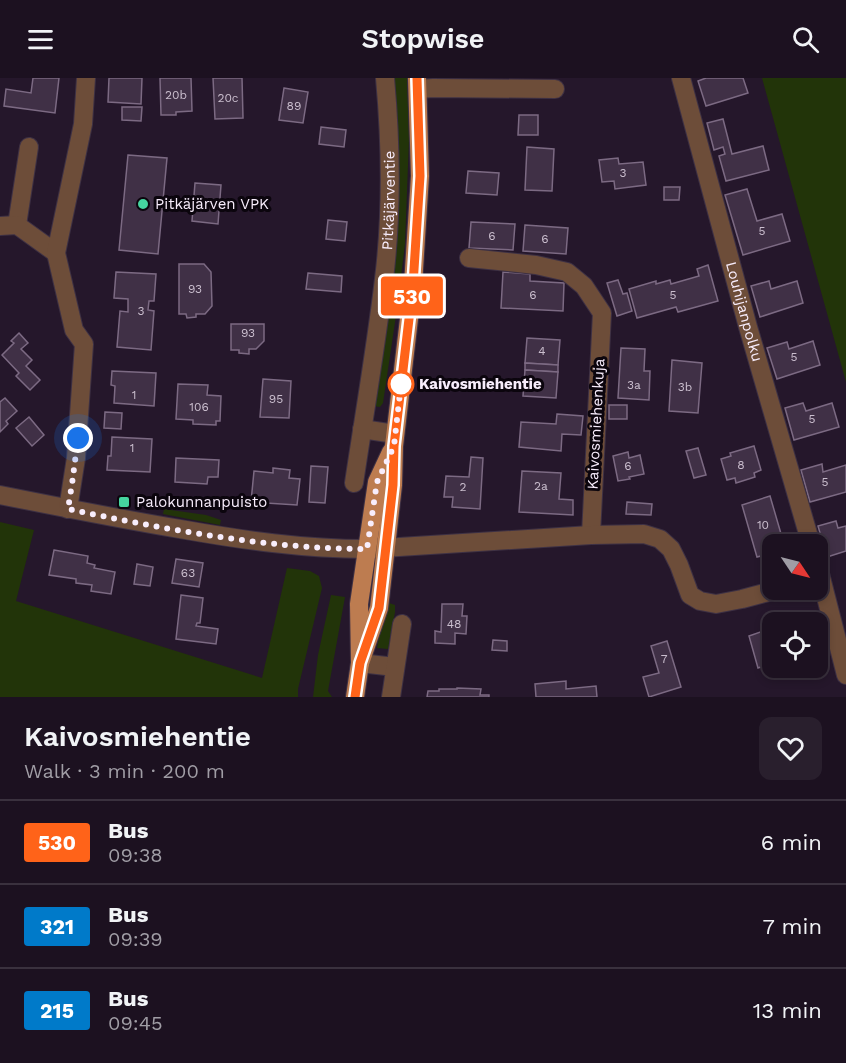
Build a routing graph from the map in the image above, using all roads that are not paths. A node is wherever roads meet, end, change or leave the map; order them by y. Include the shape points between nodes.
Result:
1 (86, 78) edge
2 (385, 78) edge
3 (681, 78) edge
4 (418, 84) edge
5 (555, 88) dead end
6 (29, 147) dead end
7 (8, 225) edge
8 (56, 253) junction
9 (469, 258) dead end
10 (362, 429) junction
11 (394, 440) junction
12 (354, 483) dead end
13 (0, 495) edge
14 (68, 509) junction
15 (808, 534) edge
16 (591, 535) junction
17 (386, 548) junction
18 (367, 549) junction
19 (762, 594) edge
20 (826, 600) edge
21 (402, 624) dead end
22 (360, 663) junction
23 (395, 667) junction
24 (846, 675) edge
25 (355, 697) edge
26 (391, 697) edge

1 - 8 street via 82,124
2 - 10 street, Pitkäjärventie via 387,236
3 - 15 street, Louhijanpolku
4 - 5 street via 433,88
4 - 11 main road, Pitkäjärventie via 418,227
6 - 7 street
7 - 8 street
8 - 14 street via 74,330 84,344 76,458
9 - 16 street, Kaivosmiehenkuja via 567,272 585,286 602,313
10 - 11 street
10 - 12 street, Pitkäjärventie
11 - 17 main road, Pitkäjärventie
11 - 18 main road, Pitkäjärventie via 377,482
13 - 14 street
14 - 18 street via 221,536
16 - 17 street
16 - 19 street via 644,534 660,539 671,549 690,595 700,601 716,604
17 - 18 street
17 - 22 main road, Pitkäjärventie via 379,608
18 - 22 main road, Pitkäjärventie via 359,604
20 - 24 street
21 - 23 street
22 - 23 street
22 - 25 main road, Pitkäjärventie
23 - 26 street

